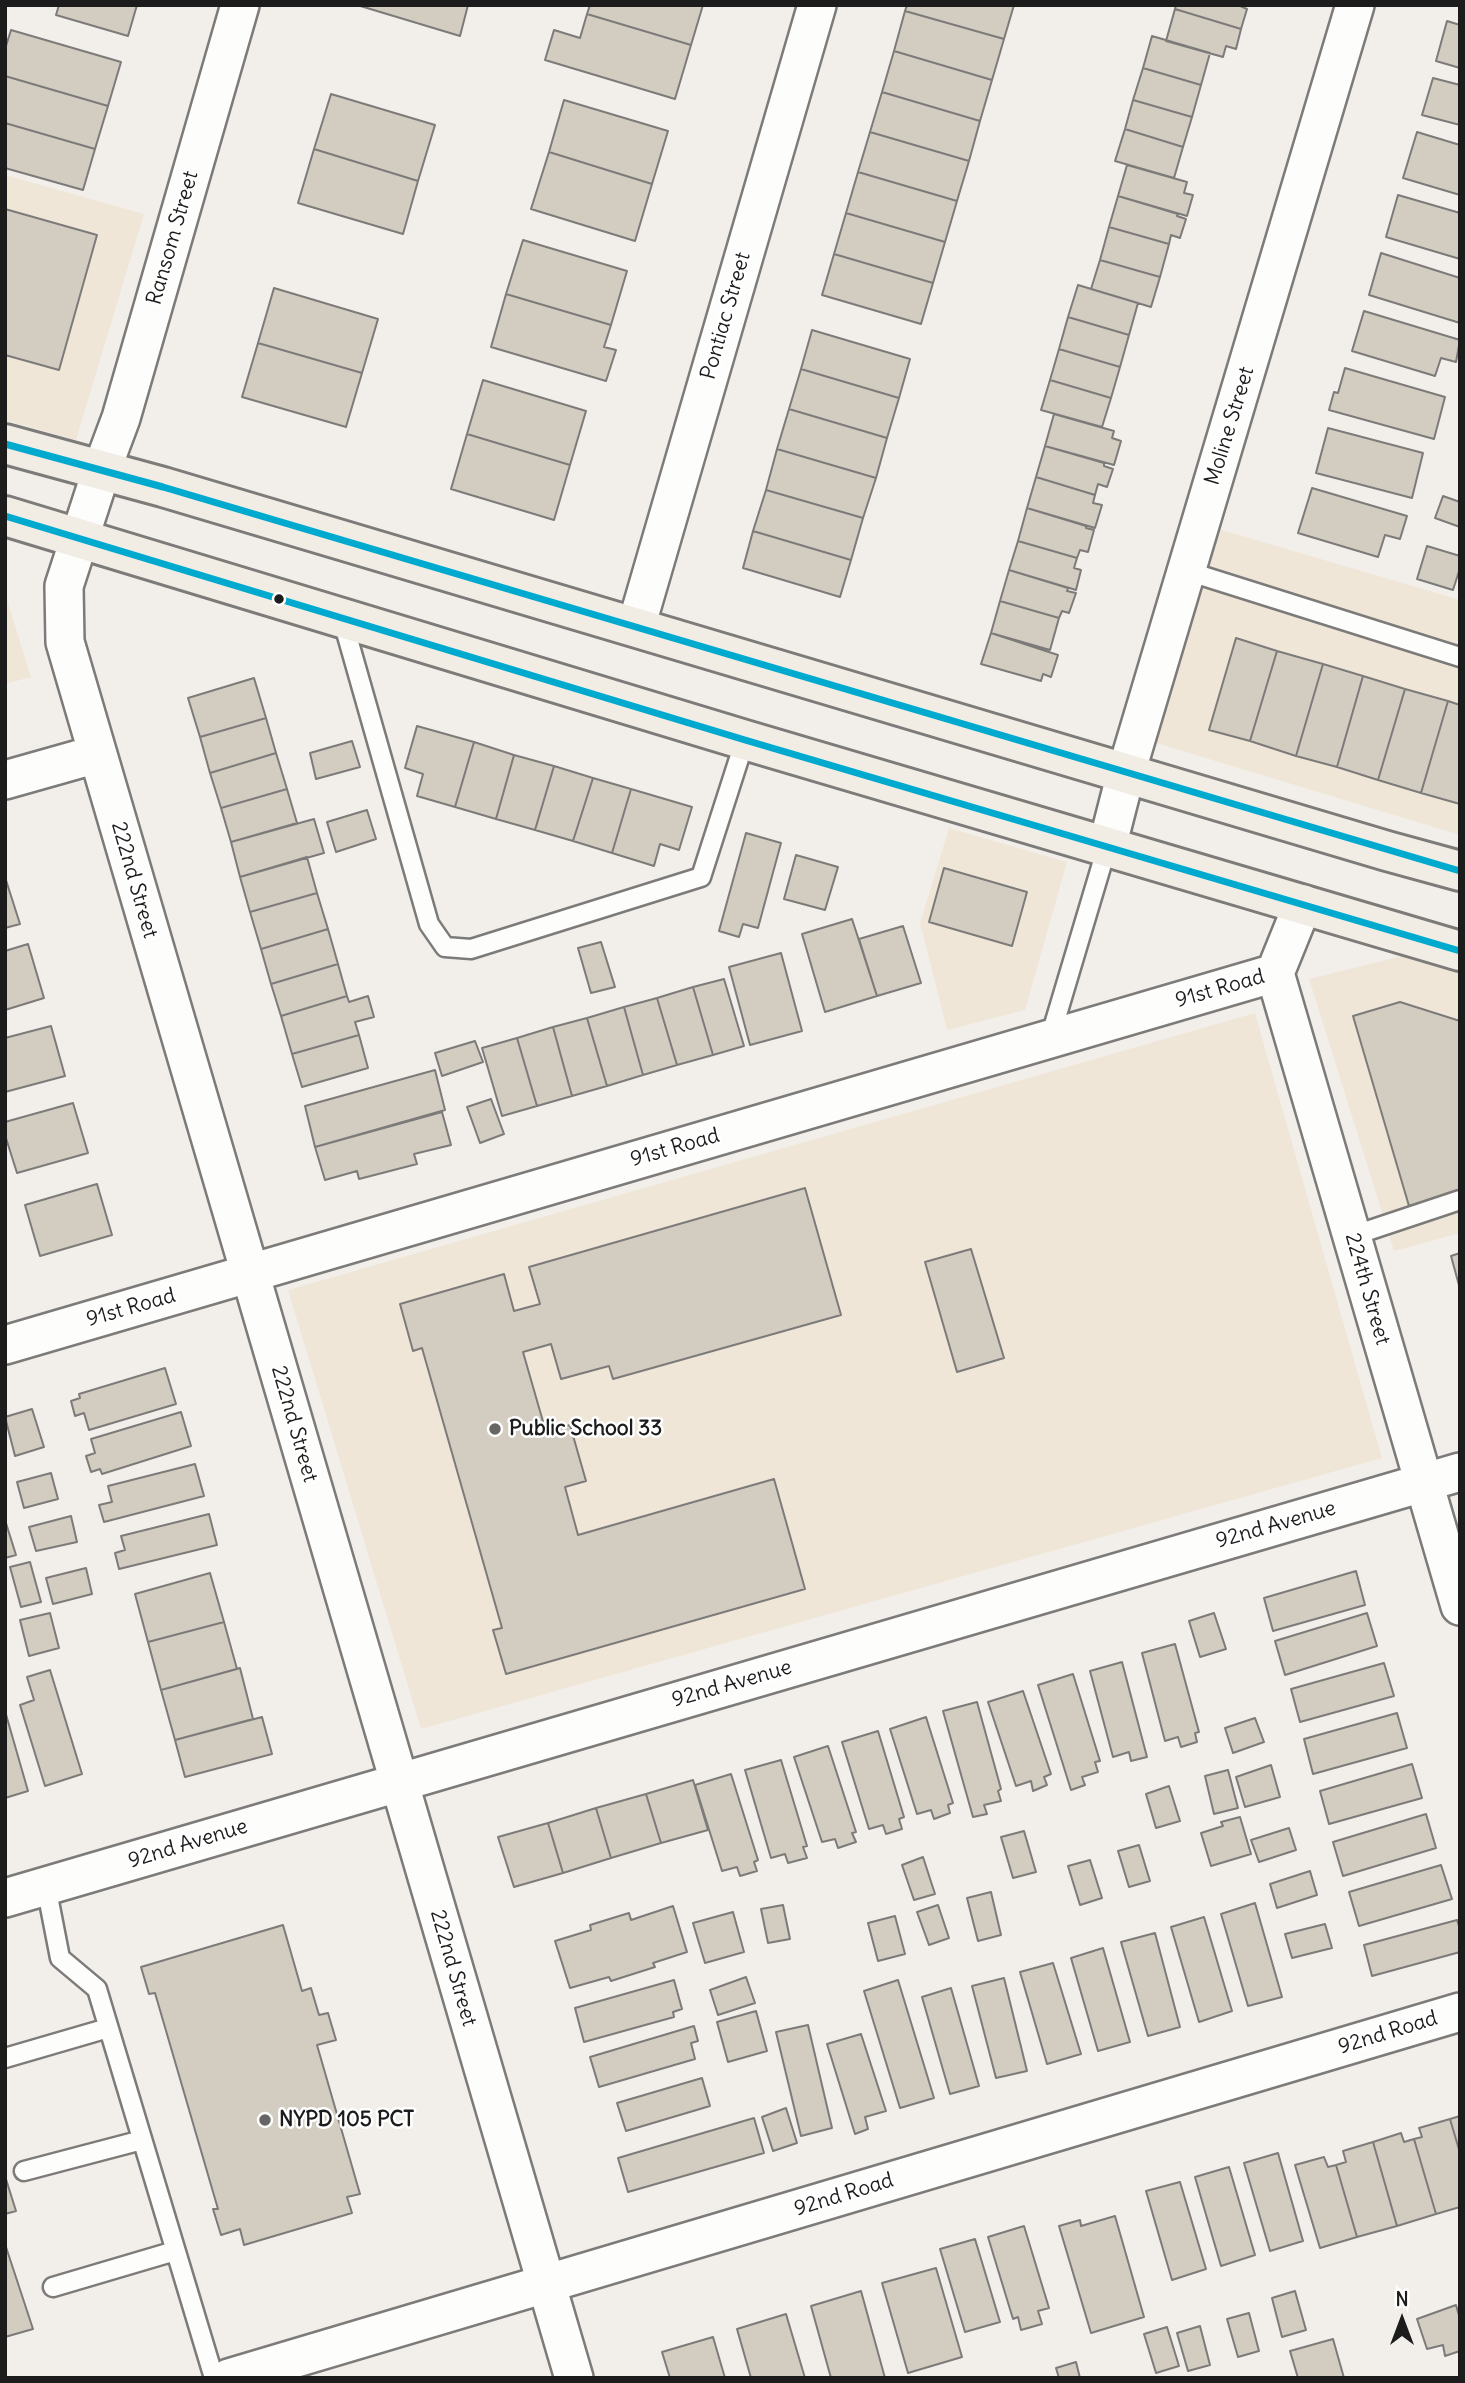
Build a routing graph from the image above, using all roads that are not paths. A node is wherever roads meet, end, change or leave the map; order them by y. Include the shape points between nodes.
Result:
1 (240, 5) edge
2 (817, 5) edge
3 (1355, 5) edge
4 (5, 444) edge
5 (102, 469) junction
6 (5, 516) edge
7 (79, 538) junction
8 (1187, 571) junction
9 (342, 618) junction
10 (636, 627) junction
11 (1460, 657) edge
12 (745, 740) junction
13 (97, 754) junction
14 (1126, 773) junction
15 (5, 780) edge
16 (1107, 847) junction
17 (1460, 871) edge
18 (1303, 904) junction
19 (1460, 951) edge
20 (1275, 973) junction
21 (1050, 1039) junction
22 (1460, 1200) edge
23 (1352, 1236) junction
24 (250, 1273) junction
25 (5, 1345) edge
26 (1460, 1472) edge
27 (1423, 1482) junction
28 (1460, 1606) edge
29 (398, 1782) junction
30 (46, 1886) junction
31 (5, 1898) edge
32 (1460, 2012) edge
33 (108, 2028) junction
34 (5, 2058) edge
35 (142, 2140) junction
36 (24, 2171) dead end
37 (176, 2251) junction
38 (546, 2283) junction
39 (52, 2287) dead end
40 (214, 2378) edge
41 (229, 2378) edge
42 (574, 2378) edge

1 - 5 street, Ransom Street via 121,418
2 - 10 street, Pontiac Street
3 - 8 street, Moline Street
4 - 5 main road
5 - 7 street, 222nd Street
5 - 10 main road
6 - 7 main road
7 - 9 main road
7 - 13 street, 222nd Street via 64,586 65,642
8 - 11 lane
8 - 14 street, Moline Street
9 - 12 main road
9 - 12 lane via 429,925 445,947 471,949 701,877
10 - 14 main road
12 - 16 main road
13 - 15 street
13 - 24 street, 222nd Street
14 - 16 street, Moline Street
14 - 17 main road
16 - 18 main road
16 - 21 lane
18 - 19 main road
18 - 20 street, 91st Road
20 - 21 street, 91st Road
20 - 23 street, 224th Street
21 - 24 street, 91st Road
22 - 23 lane
23 - 27 street, 224th Street
24 - 25 street, 91st Road
24 - 29 street, 222nd Street
26 - 27 street, 92nd Avenue
27 - 28 street, 224th Street
27 - 29 street, 92nd Avenue
29 - 30 street, 92nd Avenue
29 - 38 street, 222nd Street
30 - 31 street, 92nd Avenue
30 - 33 lane via 60,1958 97,1989
32 - 38 street, 92nd Road
33 - 34 lane
33 - 35 lane
35 - 36 lane
35 - 37 lane
37 - 39 lane
37 - 40 lane
38 - 41 street, 92nd Road
38 - 42 street, 222nd Street

